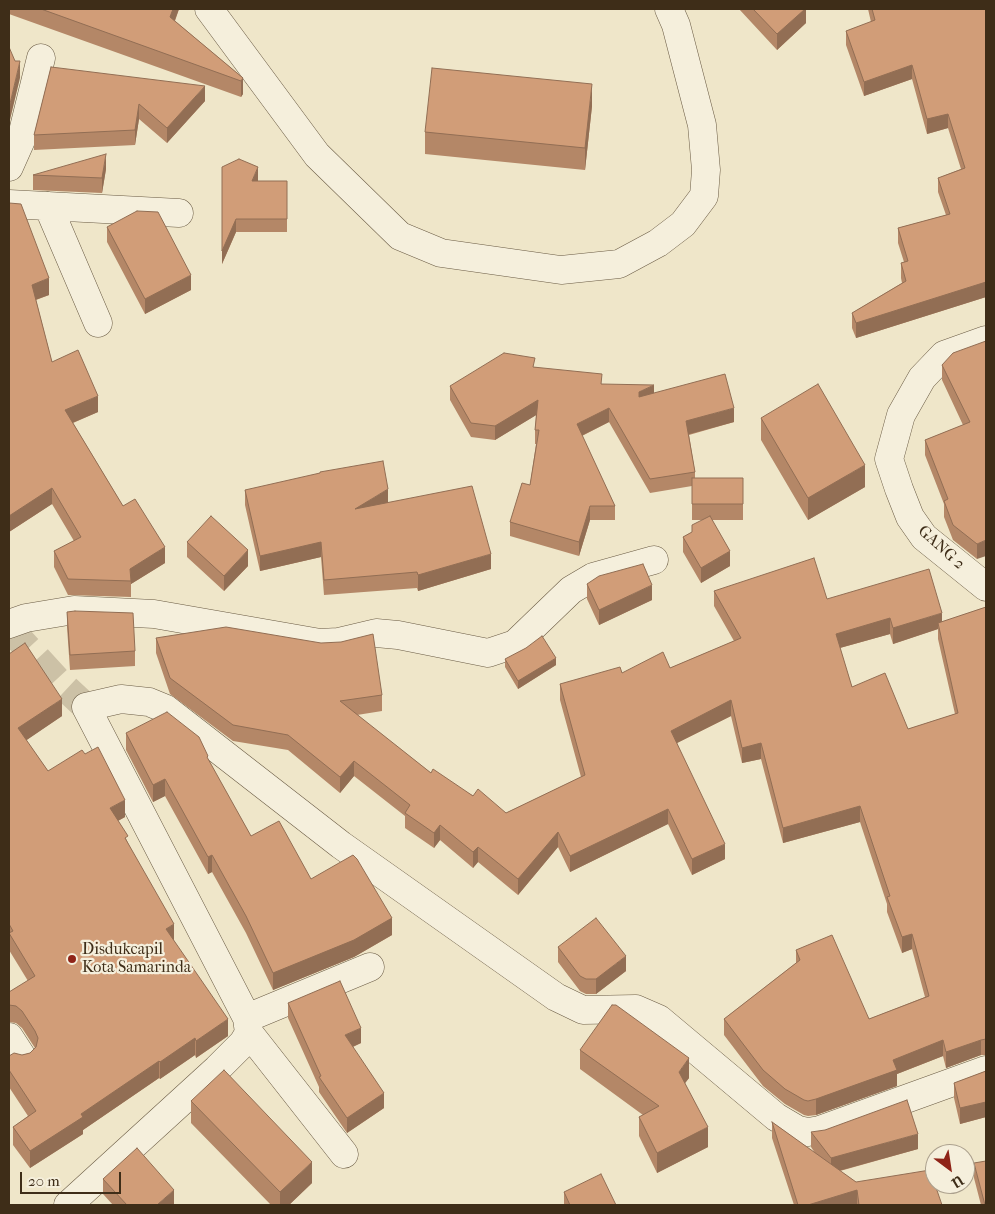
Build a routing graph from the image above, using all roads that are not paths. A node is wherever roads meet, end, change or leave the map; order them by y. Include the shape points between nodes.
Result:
1 (209, 9) edge
2 (669, 9) edge
3 (41, 58) dead end
4 (9, 167) edge
5 (9, 204) edge
6 (48, 206) junction
7 (179, 213) dead end
8 (98, 323) dead end
9 (986, 340) edge
10 (654, 560) dead end
11 (986, 588) edge
12 (9, 624) edge
13 (370, 967) dead end
14 (248, 1026) junction
15 (986, 1070) edge
16 (344, 1154) dead end
17 (68, 1205) edge

1 - 2 street via 316,156 400,236 441,253 561,270 619,264 658,243 683,224 704,196 706,170 702,125
3 - 4 street via 21,140
5 - 6 street
6 - 7 street
6 - 8 street
9 - 11 street, GANG 2 via 944,355 922,378 901,415 889,459 910,517 924,537
10 - 12 street via 593,577 571,590 515,644 488,653 376,633 320,643 154,614 74,610
13 - 14 street
14 - 15 street via 86,707 121,699 149,702 166,710 341,844 556,997 583,1010 636,1009 659,1019 776,1117 798,1130 820,1130
14 - 16 street
14 - 17 street via 243,1043 218,1069

